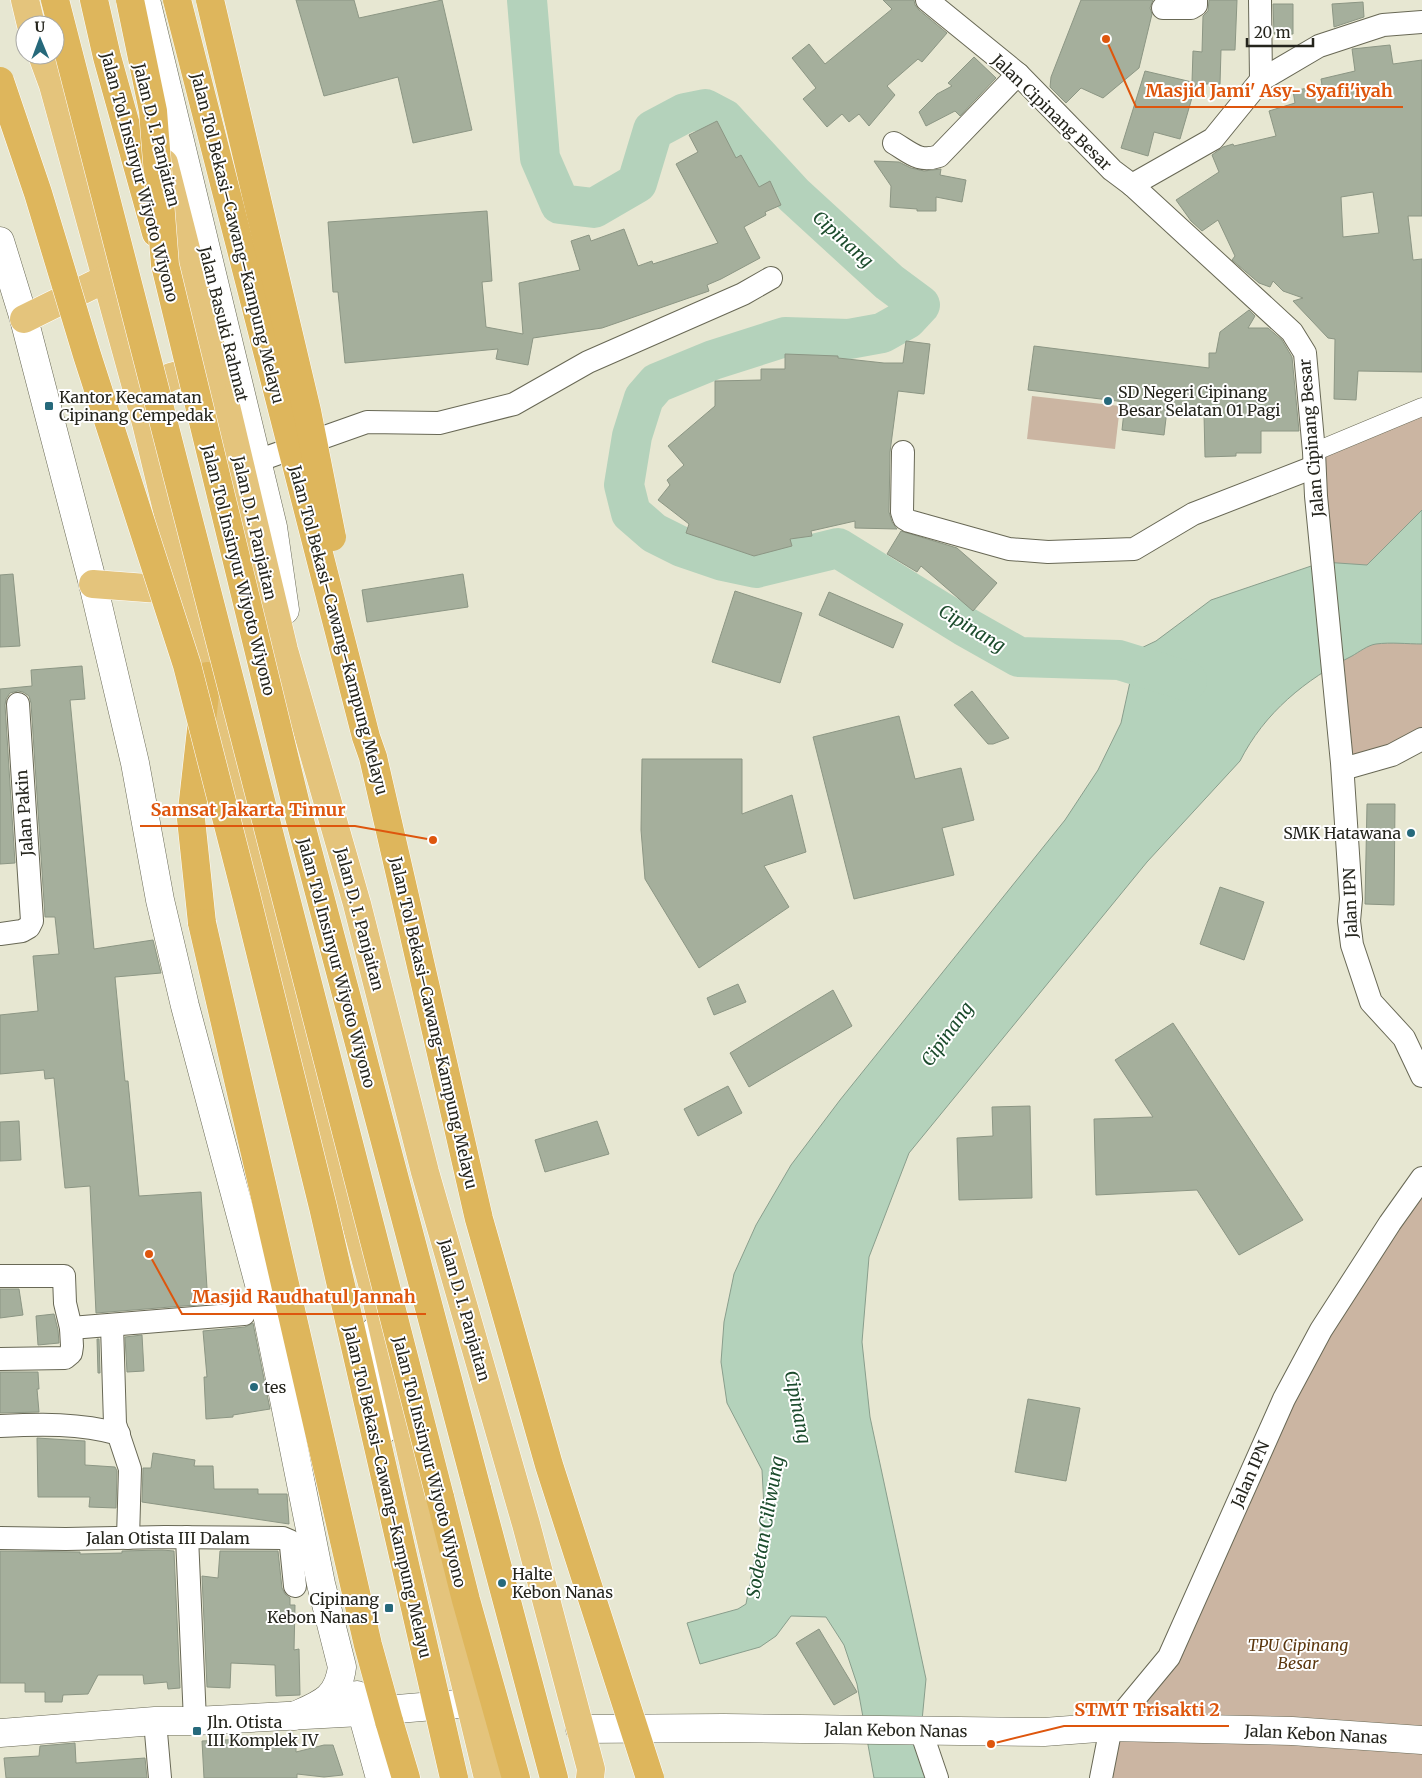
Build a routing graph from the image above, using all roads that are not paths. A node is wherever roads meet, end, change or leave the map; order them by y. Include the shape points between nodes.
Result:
1 (25, 0) edge
2 (43, 0) edge
3 (55, 0) edge
4 (94, 0) edge
5 (122, 0) edge
6 (130, 0) edge
7 (146, 0) edge
8 (177, 0) edge
9 (210, 0) edge
10 (927, 0) edge
11 (1196, 0) edge
12 (1260, 0) edge
13 (1163, 8) dead end
14 (29, 15) edge
15 (46, 15) edge
16 (1422, 22) edge
17 (46, 65) edge
18 (51, 65) edge
19 (1018, 74) junction
20 (1262, 80) junction
21 (0, 81) edge
22 (53, 85) junction
23 (894, 143) dead end
24 (1132, 185) junction
25 (0, 242) edge
26 (165, 265) junction
27 (772, 278) dead end
28 (106, 279) junction
29 (24, 319) junction
30 (225, 402) junction
31 (1422, 407) edge
32 (146, 423) junction
33 (903, 452) dead end
34 (1314, 459) junction
35 (257, 460) junction
36 (93, 584) junction
37 (187, 591) junction
38 (284, 650) junction
39 (207, 676) junction
40 (18, 704) dead end
41 (1422, 739) edge
42 (374, 757) junction
43 (1343, 766) junction
44 (0, 934) edge
45 (1422, 1076) edge
46 (1422, 1178) edge
47 (0, 1276) edge
48 (244, 1314) dead end
49 (112, 1325) junction
50 (71, 1328) junction
51 (0, 1359) edge
52 (0, 1426) edge
53 (119, 1434) junction
54 (187, 1537) junction
55 (0, 1538) edge
56 (128, 1538) junction
57 (295, 1586) dead end
58 (342, 1667) junction
59 (458, 1704) junction
60 (361, 1712) junction
61 (294, 1716) junction
62 (155, 1721) junction
63 (195, 1721) junction
64 (1111, 1727) junction
65 (580, 1729) junction
66 (917, 1731) junction
67 (0, 1733) edge
68 (1422, 1740) edge
69 (513, 1772) edge
70 (592, 1775) edge
71 (160, 1778) edge
72 (380, 1778) edge
73 (406, 1778) edge
74 (454, 1778) edge
75 (461, 1778) edge
76 (488, 1778) edge
77 (554, 1778) edge
78 (650, 1778) edge
79 (937, 1778) edge
80 (1101, 1778) edge

1 - 14 highway
2 - 15 highway
3 - 69 highway, Jalan Tol Insinyur Wiyoto Wiyono, bridge
4 - 26 highway, Jalan Tol Insinyur Wiyoto Wiyono, bridge
5 - 30 highway, Jalan D. I. Panjaitan
6 - 26 highway, bridge via 153,111
7 - 35 street, Jalan Basuki Rahmat
8 - 42 highway, Jalan Tol Bekasi–Cawang–Kampung Melayu, bridge via 361,718
9 - 42 highway, bridge via 307,411
10 - 19 street, Jalan Cipinang Besar
11 - 13 street via 1196,5 1191,8
12 - 20 street
16 - 20 street via 1383,25 1319,46
17 - 22 highway
18 - 22 highway
19 - 23 street via 939,156 920,159
19 - 24 street, Jalan Cipinang Besar via 1112,170
20 - 24 street via 1213,139
21 - 74 highway, Jalan Tol Bekasi–Cawang–Kampung Melayu, bridge via 187,665 323,1207
22 - 28 highway
24 - 34 street, Jalan Cipinang Besar via 1292,332 1305,353
25 - 29 street
26 - 77 highway, Jalan Tol Insinyur Wiyoto Wiyono, bridge via 298,814
27 - 35 street via 588,362 514,404 439,423 366,422
28 - 29 highway
28 - 32 highway
29 - 36 street
30 - 32 highway via 220,391 202,377 192,374 171,376 151,393
30 - 38 highway, Jalan D. I. Panjaitan
31 - 34 street
32 - 37 highway
33 - 34 street via 904,518 1009,548 1048,552 1134,549 1198,512
34 - 43 street, Jalan Cipinang Besar
35 - 38 street, Jalan Basuki Rahmat via 273,528 289,634
36 - 37 highway
36 - 58 street via 135,763 160,900 185,1006 267,1314 321,1584
37 - 39 highway
38 - 65 highway, Jalan D. I. Panjaitan via 357,904 425,1172 526,1524
39 - 59 highway via 377,1303 433,1550
39 - 73 highway, bridge via 191,819 202,923 368,1644
40 - 44 street, Jalan Pakin via 32,921 22,931
41 - 43 street via 1392,755
42 - 78 highway, Jalan Tol Bekasi–Cawang–Kampung Melayu, bridge via 479,1218 549,1465
43 - 45 street, Jalan IPN via 1352,944 1371,1002 1404,1038
46 - 64 street, Jalan IPN via 1321,1330 1284,1399 1169,1657
47 - 50 street via 64,1276 65,1303
48 - 49 street
49 - 50 street
49 - 53 street via 115,1424
50 - 51 street via 71,1353 65,1358
52 - 53 street via 70,1425
53 - 56 street via 130,1469
54 - 56 street, Jalan Otista III Dalam
54 - 57 street, Jalan Otista III Dalam via 283,1538 291,1546
54 - 63 street
55 - 56 street, Jalan Otista III Dalam
58 - 60 street via 352,1674
58 - 61 street via 340,1681 331,1696
59 - 60 street
59 - 75 street
59 - 76 highway
60 - 61 street
60 - 72 street
61 - 63 street
62 - 63 street
62 - 67 street
62 - 71 street
64 - 66 street, Jalan Kebon Nanas via 1044,1732
64 - 68 street, Jalan Kebon Nanas via 1292,1731
64 - 80 street, Jalan IPN
65 - 66 street, Jalan Kebon Nanas
65 - 70 highway, Jalan D. I. Panjaitan
66 - 79 street

